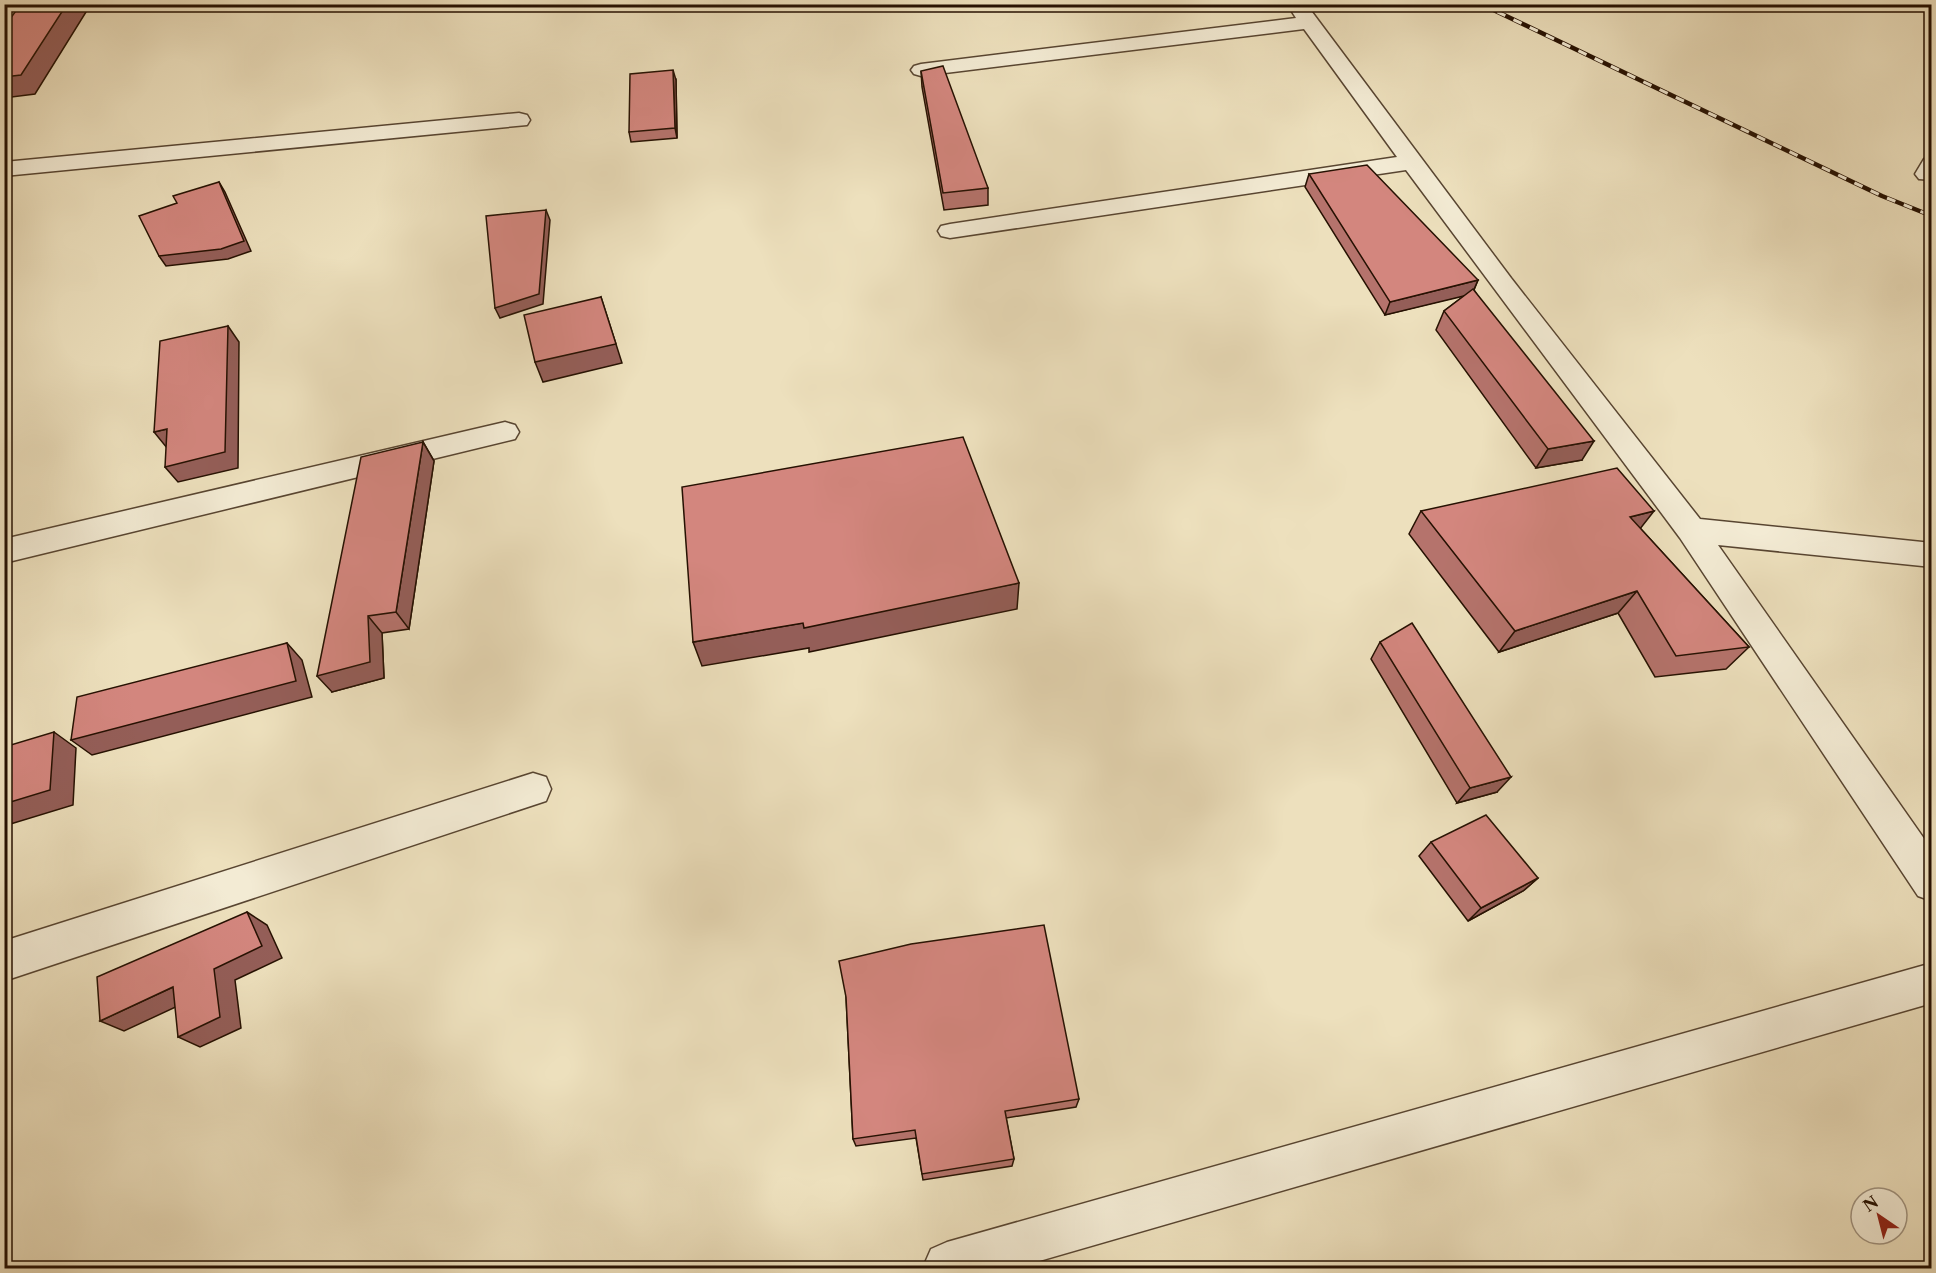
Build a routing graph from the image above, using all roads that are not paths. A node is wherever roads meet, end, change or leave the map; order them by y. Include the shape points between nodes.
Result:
1 (1303, 13) edge
2 (921, 70) edge
3 (519, 120) dead end
4 (1413, 162) junction
5 (4, 169) edge
6 (950, 231) dead end
7 (505, 432) dead end
8 (1691, 530) junction
9 (4, 551) edge
10 (1932, 555) edge
11 (533, 789) dead end
12 (1928, 873) edge
13 (4, 960) edge
14 (1932, 982) edge
15 (947, 1265) dead end

1 - 2 street
1 - 4 street
3 - 5 street
4 - 6 street
4 - 8 street
7 - 9 street
8 - 10 street
8 - 12 street
11 - 13 street
14 - 15 street

